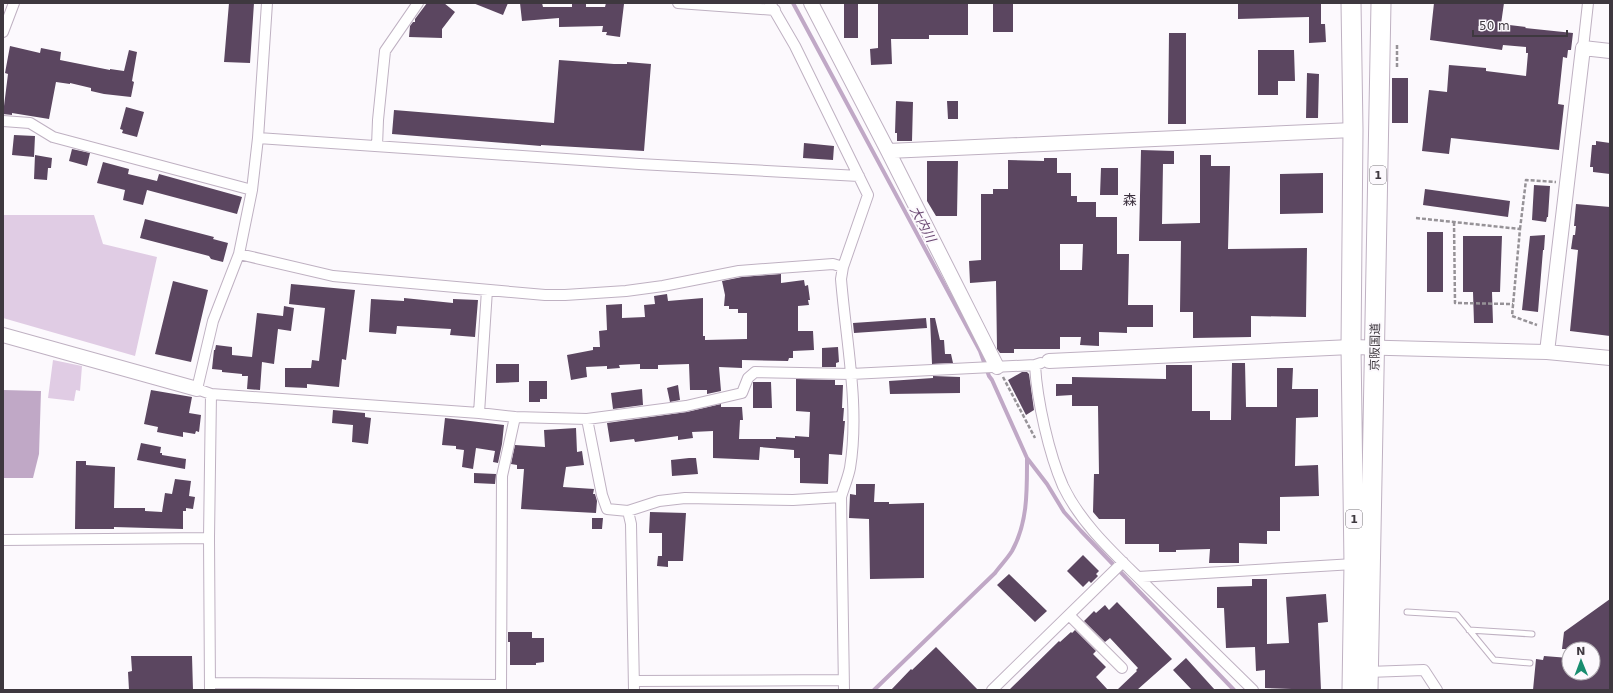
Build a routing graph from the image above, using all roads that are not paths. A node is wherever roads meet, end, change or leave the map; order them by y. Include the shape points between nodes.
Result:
1 (14, 3) edge
2 (267, 3) edge
3 (418, 3) edge
4 (678, 3) edge
5 (811, 3) edge
6 (1352, 3) edge
7 (1381, 3) edge
8 (1588, 3) edge
9 (772, 7) edge
10 (3, 32) edge
11 (1583, 48) junction
12 (1610, 51) edge
13 (3, 121) edge
14 (1353, 130) junction
15 (258, 138) junction
16 (377, 146) junction
17 (888, 151) junction
18 (859, 176) junction
19 (252, 190) junction
20 (239, 254) junction
21 (842, 267) junction
22 (487, 290) junction
23 (3, 335) edge
24 (1351, 347) junction
25 (1375, 348) junction
26 (1547, 352) junction
27 (1610, 358) edge
28 (1049, 361) joint
29 (1035, 365) junction
30 (995, 367) junction
31 (851, 374) junction
32 (197, 389) junction
33 (211, 394) junction
34 (479, 413) junction
35 (515, 417) junction
36 (587, 419) junction
37 (840, 497) junction
38 (628, 511) junction
39 (209, 538) junction
40 (3, 540) edge
41 (1123, 562) junction
42 (1354, 564) junction
43 (1138, 577) junction
44 (1407, 612) dead end
45 (1069, 614) junction
46 (1469, 630) junction
47 (1532, 634) dead end
48 (1530, 663) dead end
49 (1122, 668) dead end
50 (1368, 681) edge
51 (844, 685) edge
52 (210, 686) edge
53 (634, 686) edge
54 (501, 688) edge
55 (992, 690) edge
56 (1253, 690) edge
57 (1352, 690) edge
58 (1437, 690) edge

1 - 10 street
2 - 15 street
3 - 16 street via 385,51
4 - 9 street
5 - 17 street
6 - 14 highway, 京阪国道 / 1
7 - 25 highway, 京阪国道 / 1
8 - 11 street
9 - 18 street via 795,46
11 - 12 street
11 - 26 street
13 - 19 street via 30,123 53,137
14 - 17 street
14 - 24 highway, 京阪国道 / 1
15 - 16 street
15 - 19 street
16 - 18 street
17 - 30 street
18 - 21 street via 868,195
19 - 20 street
20 - 22 street via 333,276
20 - 32 street via 213,321
21 - 22 street via 833,264 740,270 663,286 603,293 558,295
21 - 31 street via 840,279
22 - 34 street
23 - 32 street
24 - 25 street
24 - 28 street
24 - 42 highway, 京阪国道 / 1
25 - 26 street
25 - 50 highway, 京阪国道 / 1
26 - 27 street
28 - 29 street
29 - 30 street
29 - 41 street via 1042,413 1054,460 1064,486 1079,514
30 - 31 street
31 - 36 street via 755,372 748,378 742,393 686,406
31 - 37 street via 853,439 849,470
32 - 33 street
33 - 34 street
33 - 39 street
34 - 35 street
35 - 36 street
35 - 54 street via 502,476
36 - 38 street via 607,509
37 - 38 street via 793,500 685,498 659,500
37 - 51 street
38 - 53 street
39 - 40 street
39 - 52 street
41 - 43 street
41 - 45 street
42 - 43 street
42 - 57 highway, 京阪国道 / 1
43 - 56 street
44 - 46 lane via 1456,615
45 - 49 street
45 - 55 street
46 - 47 lane
46 - 48 lane via 1494,660
50 - 58 street via 1424,670
51 - 53 street
52 - 54 street

